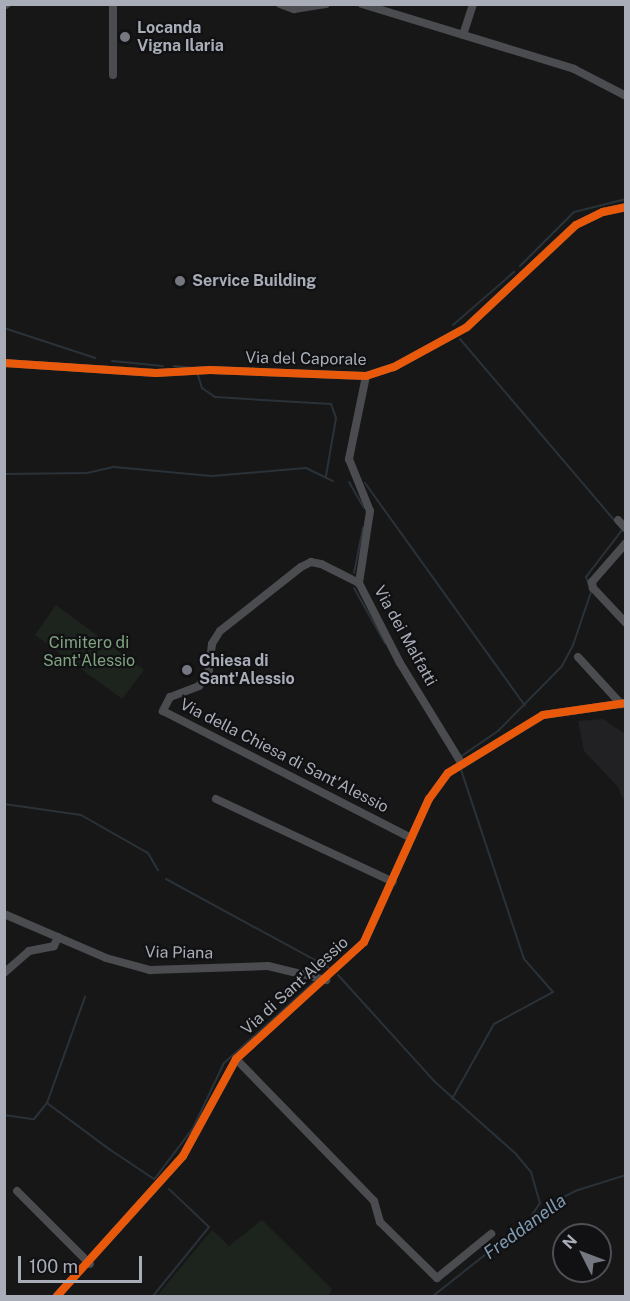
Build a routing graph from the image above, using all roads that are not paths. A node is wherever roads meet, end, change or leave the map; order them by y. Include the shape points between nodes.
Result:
1 (113, 4) edge
2 (280, 4) edge
3 (326, 4) edge
4 (362, 4) edge
5 (473, 4) edge
6 (463, 35) junction
7 (113, 75) dead end
8 (626, 96) edge
9 (626, 207) edge
10 (4, 363) edge
11 (366, 376) junction
12 (618, 520) dead end
13 (626, 529) edge
14 (626, 543) edge
15 (359, 583) junction
16 (626, 623) edge
17 (578, 657) dead end
18 (623, 704) edge
19 (459, 762) junction
20 (216, 799) dead end
21 (411, 838) junction
22 (393, 882) junction
23 (4, 914) edge
24 (58, 937) junction
25 (4, 973) edge
26 (326, 980) junction
27 (236, 1059) junction
28 (17, 1191) dead end
29 (491, 1234) dead end
30 (90, 1264) junction
31 (57, 1296) edge

1 - 7 street
2 - 3 street via 294,9
4 - 6 street
5 - 6 street
6 - 8 street via 574,69
9 - 11 street, Via del Caporale via 603,212 576,225 467,327 394,367
10 - 11 street, Via del Caporale via 156,373 210,370
11 - 15 street, Via dei Malfatti via 349,459 370,511
12 - 13 street
14 - 16 street via 598,572 595,590
15 - 19 street, Via dei Malfatti via 400,663
15 - 21 street, Via della Chiesa di Sant'Alessio via 321,564 311,562 302,567 220,631 212,644 209,669 199,686 170,697 163,711
17 - 18 street
18 - 19 street, Via di Sant'Alessio via 543,715
19 - 21 street, Via di Sant'Alessio via 434,792
20 - 22 street
21 - 22 street, Via di Sant'Alessio
22 - 26 street, Via di Sant'Alessio via 364,942
23 - 24 street, Via Piana
24 - 25 street via 54,946 29,951
24 - 26 street, Via Piana via 106,958 150,970 268,966
26 - 27 street, Via di Sant'Alessio
27 - 29 street via 374,1202 380,1222 438,1278
27 - 30 street, Via di Sant'Alessio via 183,1156
28 - 30 street
30 - 31 street, Via di Sant'Alessio

